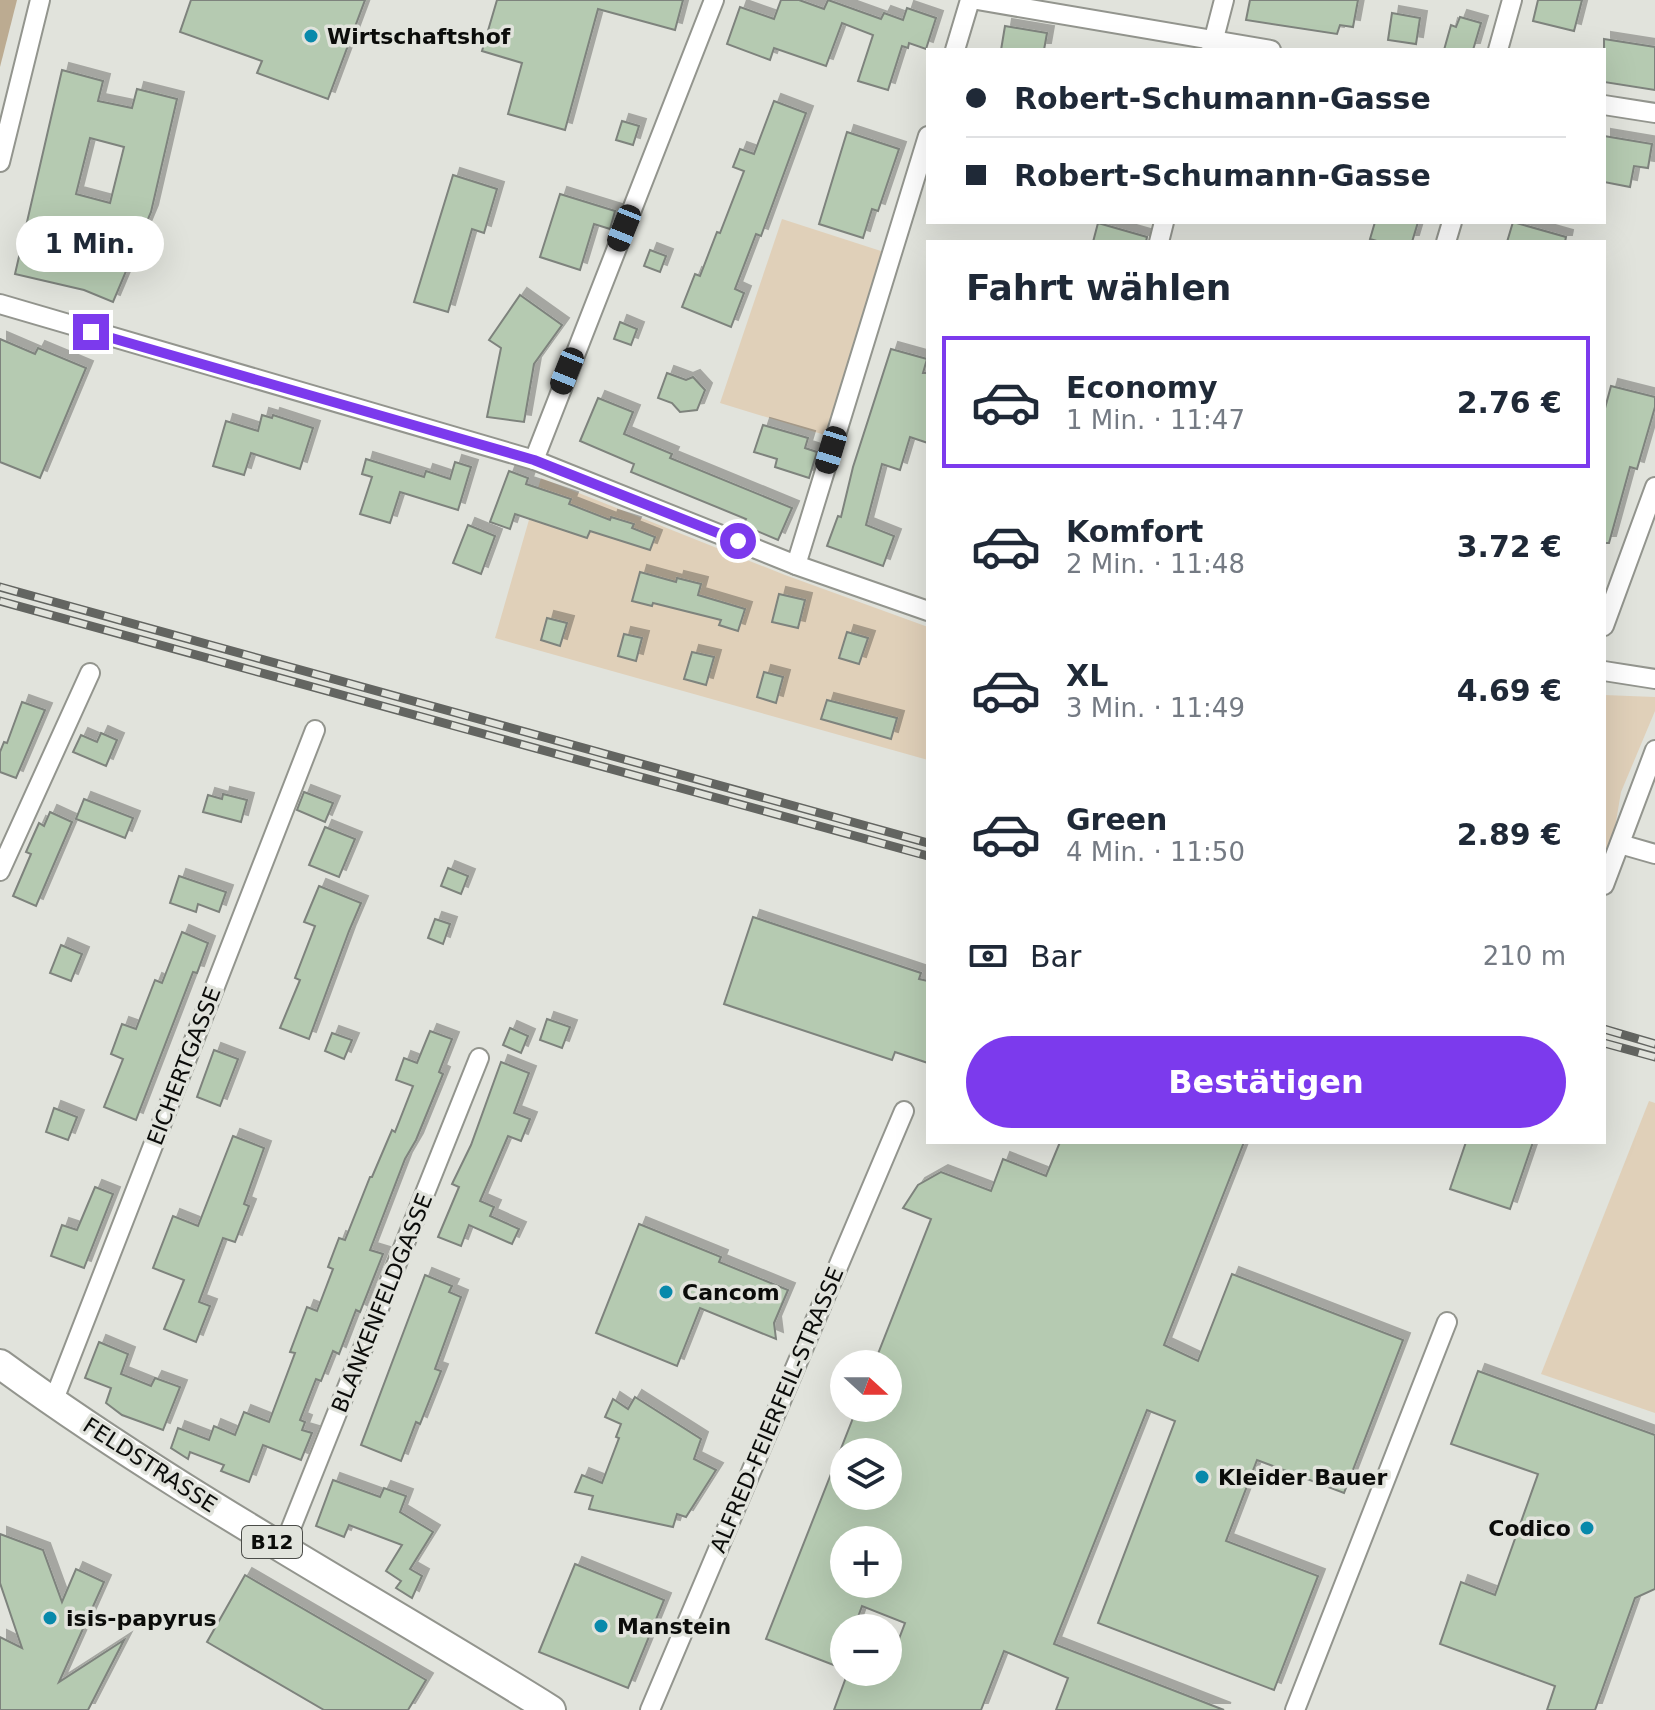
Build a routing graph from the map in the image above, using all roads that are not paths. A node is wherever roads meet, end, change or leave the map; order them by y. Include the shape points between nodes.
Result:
1 (40, 0) edge
2 (714, 0) edge
3 (970, 0) edge
4 (977, 0) edge
5 (1224, 0) edge
6 (1512, 0) edge
7 (1212, 45) edge
8 (956, 48) edge
9 (1247, 48) edge
10 (1499, 48) edge
11 (1606, 105) edge
12 (1655, 113) edge
13 (926, 142) edge
14 (0, 162) edge
15 (0, 304) edge
16 (534, 460) junction
17 (1655, 487) edge
18 (796, 565) junction
19 (926, 610) edge
20 (1606, 621) edge
21 (1606, 671) edge
22 (90, 673) dead end
23 (1655, 679) edge
24 (315, 730) dead end
25 (1655, 750) edge
26 (1620, 844) junction
27 (1655, 854) edge
28 (0, 871) edge
29 (1606, 880) edge
30 (479, 1058) dead end
31 (904, 1111) dead end
32 (1447, 1322) dead end
33 (0, 1364) edge
34 (53, 1402) junction
35 (283, 1548) junction
36 (551, 1710) edge
37 (650, 1710) edge
38 (1295, 1710) edge

1 - 14 street
2 - 16 street
3 - 8 street
4 - 7 street
5 - 7 street
6 - 10 street
7 - 9 street
11 - 12 street
13 - 18 street
15 - 16 street
16 - 18 street
17 - 20 street
18 - 19 street
21 - 23 street
22 - 28 street
24 - 34 street, EICHERTGASSE
25 - 26 street
26 - 27 street
26 - 29 street
30 - 35 street, BLANKENFELDGASSE
31 - 37 street, ALFRED-FEIERFEIL-STRASSE
32 - 38 street
33 - 34 main road, FELDSTRASSE / B12
34 - 35 main road, FELDSTRASSE / B12
35 - 36 main road, FELDSTRASSE / B12

